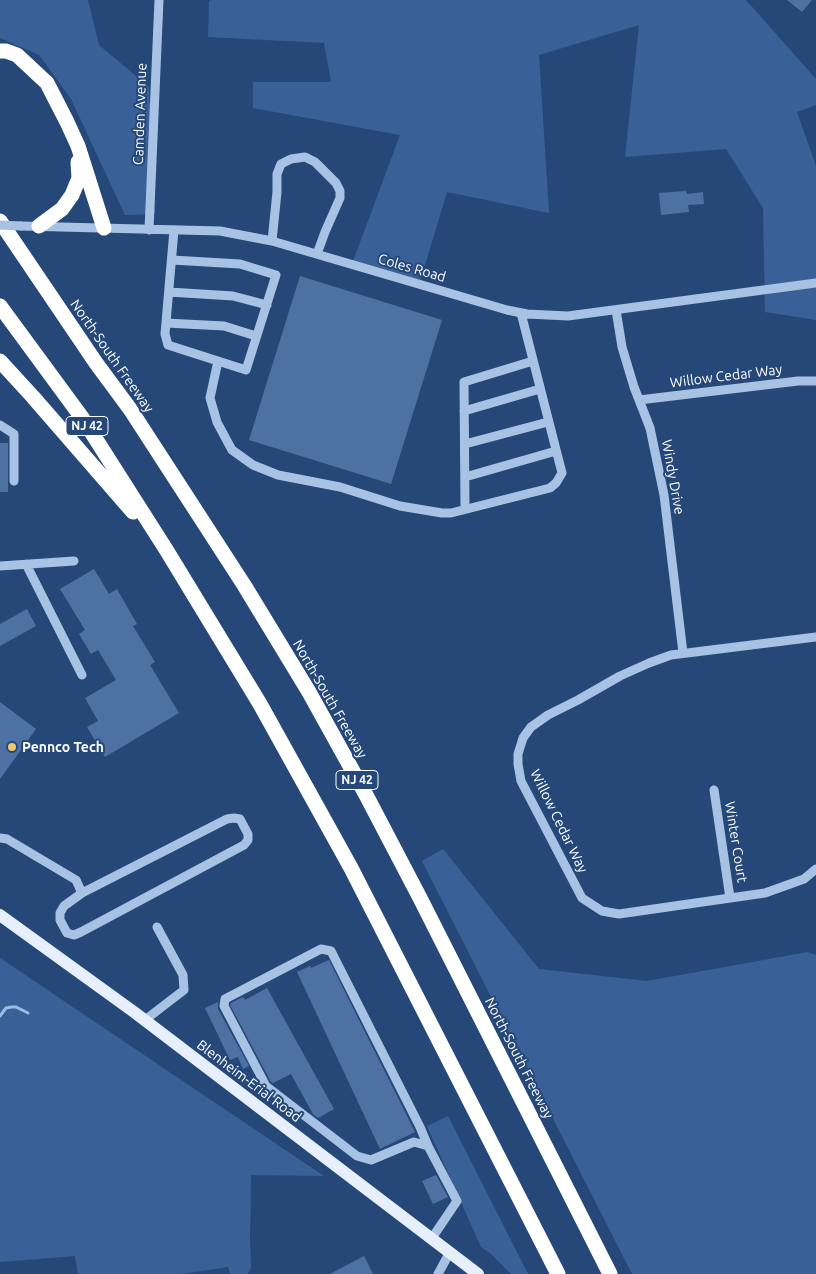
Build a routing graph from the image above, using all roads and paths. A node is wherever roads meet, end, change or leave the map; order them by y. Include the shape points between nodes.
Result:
1 (159, 0) edge
2 (0, 50) edge
3 (78, 146) junction
4 (0, 223) edge
5 (39, 226) junction
6 (104, 228) junction
7 (149, 230) junction
8 (174, 230) junction
9 (272, 241) junction
10 (317, 254) junction
11 (172, 260) junction
12 (816, 283) edge
13 (169, 292) junction
14 (267, 305) junction
15 (0, 306) edge
16 (616, 310) junction
17 (521, 313) junction
18 (166, 323) junction
19 (256, 336) junction
20 (0, 361) edge
21 (218, 361) junction
22 (533, 361) junction
23 (816, 381) edge
24 (540, 389) junction
25 (639, 400) junction
26 (464, 411) junction
27 (548, 422) junction
28 (0, 425) edge
29 (465, 444) junction
30 (556, 451) junction
31 (465, 477) junction
32 (14, 481) dead end
33 (465, 509) junction
34 (167, 550) junction
35 (74, 561) dead end
36 (26, 564) junction
37 (0, 566) edge
38 (816, 637) edge
39 (683, 654) junction
40 (82, 675) dead end
41 (714, 790) dead end
42 (0, 838) edge
43 (816, 870) edge
44 (82, 893) junction
45 (730, 898) junction
46 (0, 915) edge
47 (158, 927) dead end
48 (144, 1020) junction
49 (543, 1141) junction
50 (428, 1146) junction
51 (432, 1238) junction
52 (450, 1252) junction
53 (438, 1274) edge
54 (478, 1274) edge
55 (558, 1274) edge
56 (610, 1274) edge
57 (621, 1274) edge

1 - 7 street, Camden Avenue
2 - 3 highway via 17,55 47,83
3 - 5 highway via 79,178 72,195 62,209
3 - 6 highway
4 - 5 street, Coles Road, bridge
4 - 49 highway, North-South Freeway / NJ 42 via 130,409 309,692 420,898
5 - 6 street, Coles Road
6 - 7 street, Coles Road
7 - 8 street, Coles Road
8 - 9 street, Coles Road via 220,231
8 - 11 street
9 - 10 street, Coles Road
9 - 10 street via 277,174 281,164 305,157 315,162 340,191
10 - 17 street, Coles Road
11 - 13 street
11 - 14 street via 240,264 276,275
12 - 16 street, Coles Road
13 - 14 street via 233,296
13 - 18 street
14 - 19 street
15 - 34 highway, NJ 42 via 83,420
16 - 17 street, Coles Road via 568,316
16 - 25 street, Windy Drive via 622,347
17 - 22 street
18 - 19 street via 224,326
18 - 21 street via 168,345
19 - 21 street via 246,370
20 - 34 highway
21 - 33 street via 210,398 217,422 232,450 253,465 278,475 340,487 400,506 442,513
22 - 24 street
22 - 26 street via 464,382
23 - 25 street, Willow Cedar Way
24 - 26 street
24 - 27 street
25 - 39 street, Windy Drive via 650,428 664,495
26 - 29 street
27 - 29 street
27 - 30 street
28 - 32 street via 14,434
29 - 31 street
30 - 31 street
30 - 33 street via 562,473 550,488
31 - 33 street
34 - 55 highway, NJ 42 via 260,704 352,868
35 - 36 street
36 - 37 street
36 - 40 street
38 - 39 street, Willow Cedar Way
39 - 45 street, Willow Cedar Way via 671,655 620,676 531,727 518,754 521,781 582,898 602,911 619,914
41 - 45 street, Winter Court
42 - 44 street via 7,839 76,880
43 - 45 street, Willow Cedar Way via 804,879 765,893
44 - 44 street via 60,913 67,933 74,935 244,845 248,834 240,819 227,819
46 - 48 main road, Blenheim-Erial Road
47 - 48 street via 183,975 184,990
48 - 51 main road, Blenheim-Erial Road
49 - 56 highway, North-South Freeway / NJ 42
49 - 57 highway
50 - 50 street via 414,1142 371,1160 357,1156 266,1086 224,1006 225,999 321,949 331,951
50 - 51 street via 457,1201
51 - 52 main road, Blenheim-Erial Road
52 - 53 street
52 - 54 main road, Blenheim-Erial Road

